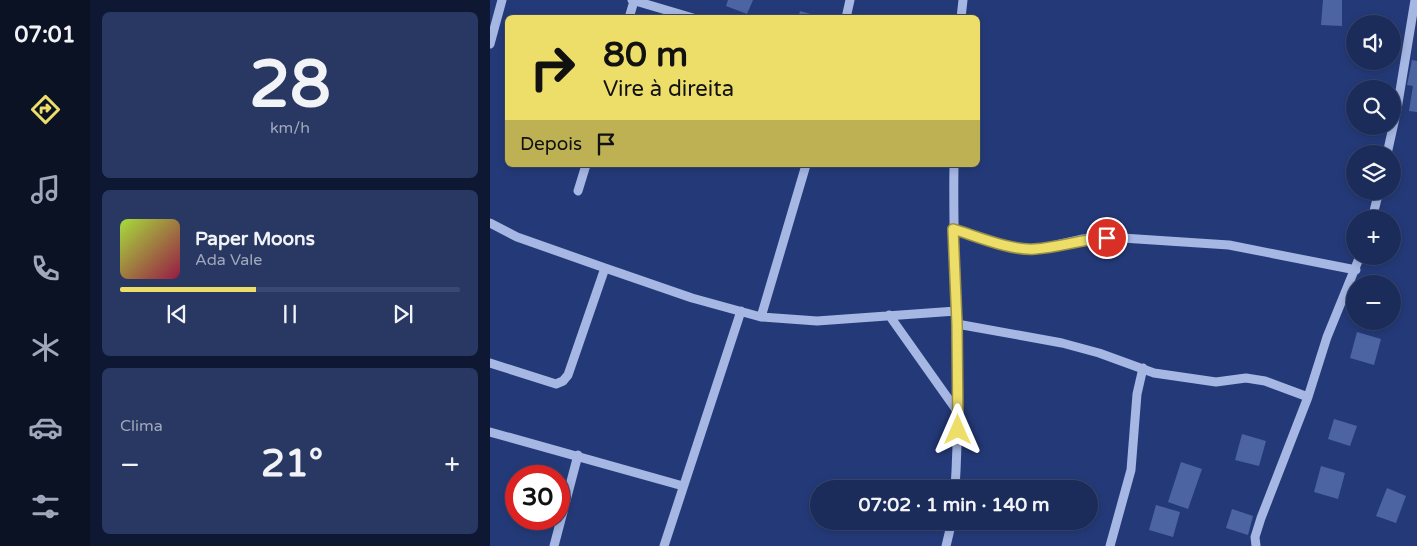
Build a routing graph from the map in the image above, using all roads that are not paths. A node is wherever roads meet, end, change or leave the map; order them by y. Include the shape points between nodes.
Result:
1 (502, 0) edge
2 (633, 0) edge
3 (850, 0) edge
4 (963, 0) edge
5 (1415, 0) edge
6 (630, 15) edge
7 (683, 15) edge
8 (847, 15) edge
9 (961, 15) edge
10 (490, 44) edge
11 (1389, 145) edge
12 (585, 167) edge
13 (805, 167) edge
14 (954, 167) edge
15 (578, 191) dead end
16 (490, 224) edge
17 (953, 229) junction
18 (1357, 265) edge
19 (605, 268) junction
20 (1356, 270) junction
21 (956, 310) junction
22 (741, 311) junction
23 (888, 315) junction
24 (761, 317) junction
25 (957, 324) junction
26 (490, 363) edge
27 (1143, 368) junction
28 (1308, 397) junction
29 (958, 411) junction
30 (490, 432) edge
31 (578, 455) junction
32 (955, 480) edge
33 (683, 486) junction
34 (950, 530) edge
35 (554, 546) edge
36 (664, 546) edge
37 (946, 546) edge
38 (1110, 546) edge
39 (1256, 546) edge

1 - 10 street
2 - 6 street
2 - 7 street
3 - 8 street
4 - 9 street
5 - 11 street
12 - 15 street
13 - 24 street
14 - 17 street
16 - 19 street
17 - 20 street via 1004,245 1034,250 1083,239 1107,238 1229,245
17 - 21 street
18 - 20 street
19 - 22 street
19 - 26 street via 568,375 563,381 556,384
20 - 28 street via 1327,337
21 - 23 street
21 - 25 street
22 - 24 street
22 - 33 street
23 - 24 street via 817,321
23 - 29 street
25 - 27 street via 1062,343
25 - 29 street
27 - 28 street via 1172,377 1216,382 1246,378 1265,381
27 - 38 street via 1137,394 1131,470
28 - 39 street via 1255,537
29 - 32 street
30 - 31 street
31 - 33 street
31 - 35 street
33 - 36 street
34 - 37 street

